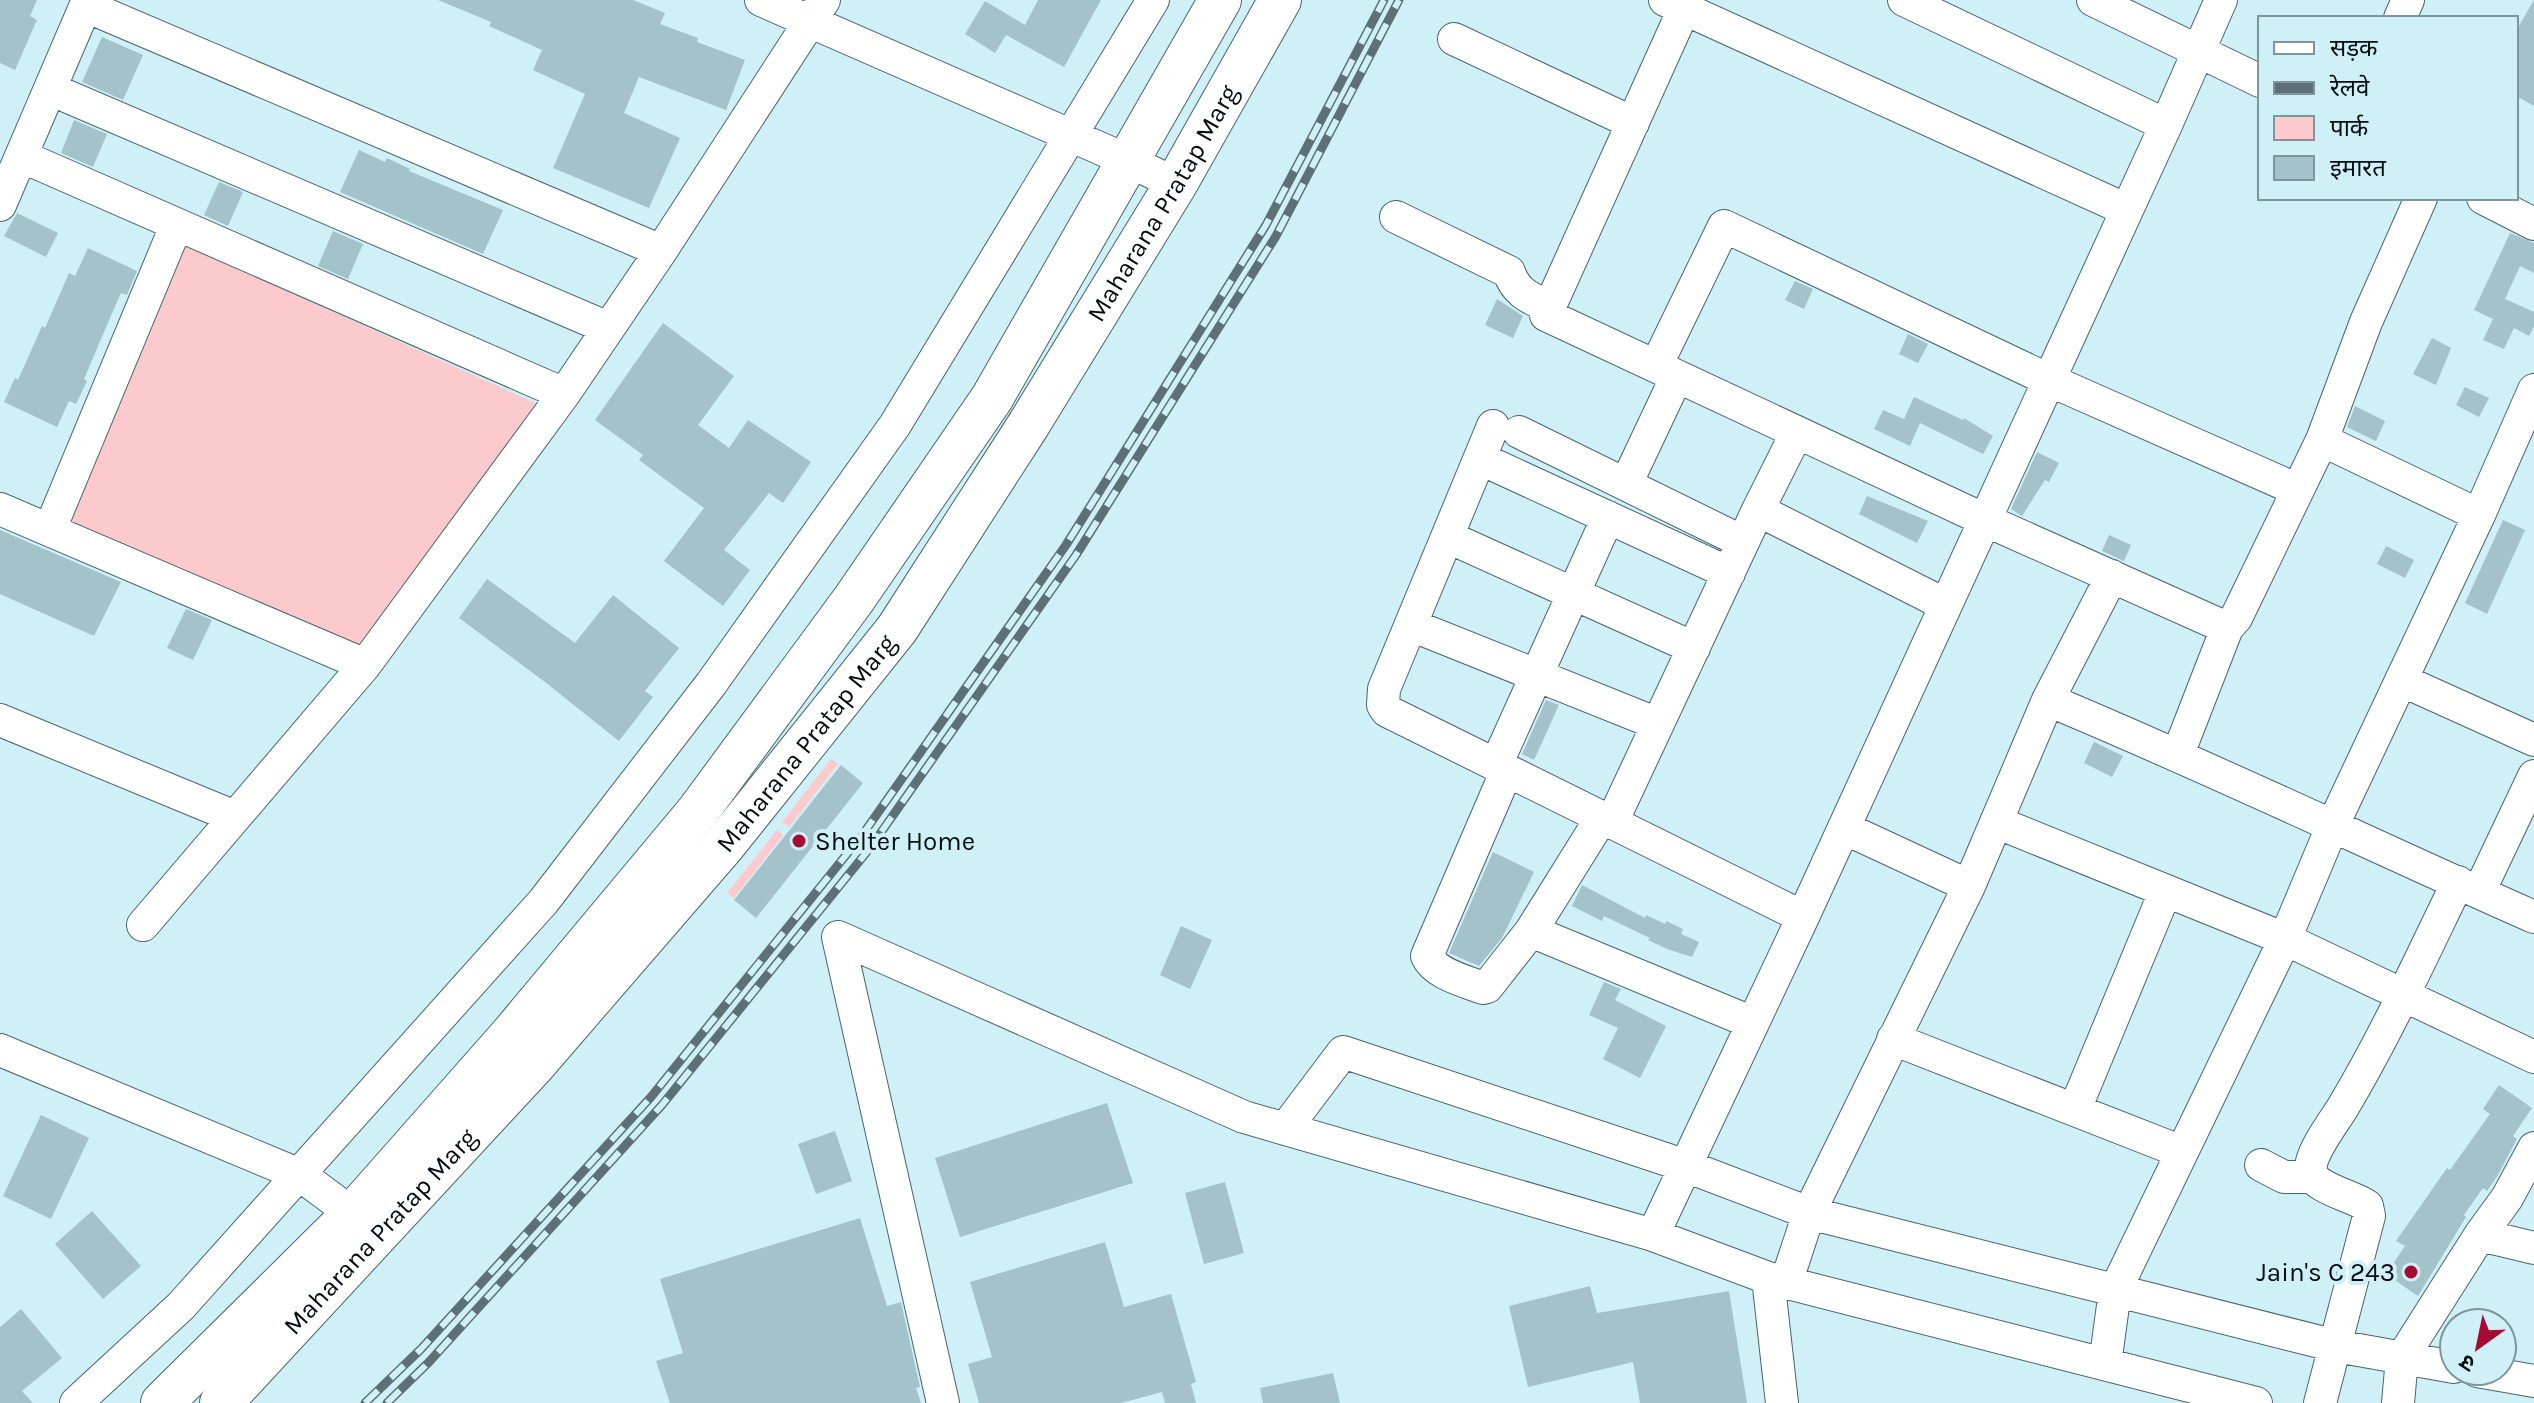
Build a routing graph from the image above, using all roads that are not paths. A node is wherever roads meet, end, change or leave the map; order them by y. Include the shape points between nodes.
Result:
1 (761, 0) edge
2 (1153, 0) edge
3 (1220, 0) edge
4 (1280, 0) edge
5 (1904, 0) edge
6 (2093, 0) edge
7 (2221, 0) edge
8 (87, 3) edge
9 (1675, 5) edge
10 (817, 11) edge
11 (1454, 39) dead end
12 (2200, 51) junction
13 (2258, 80) edge
14 (50, 89) junction
15 (1633, 123) junction
16 (2166, 125) junction
17 (1069, 135) junction
18 (21, 156) junction
19 (1129, 161) junction
20 (1176, 184) junction
21 (2420, 200) edge
22 (2487, 200) edge
23 (0, 205) edge
24 (2127, 210) junction
25 (1396, 217) dead end
26 (2534, 224) edge
27 (176, 226) junction
28 (661, 251) junction
29 (1549, 307) junction
30 (608, 328) junction
31 (1666, 371) junction
32 (2049, 380) junction
33 (2534, 390) edge
34 (564, 394) junction
35 (1797, 432) junction
36 (2322, 440) junction
37 (1481, 459) junction
38 (1626, 484) junction
39 (2298, 490) junction
40 (0, 509) edge
41 (1758, 510) junction
42 (2479, 515) junction
43 (1608, 517) junction
44 (1985, 520) junction
45 (50, 529) junction
46 (1448, 537) junction
47 (1743, 542) junction
48 (1729, 573) junction
49 (2112, 576) junction
50 (1573, 593) junction
51 (1946, 605) junction
52 (1411, 625) junction
53 (2227, 628) junction
54 (1694, 648) junction
55 (365, 665) junction
56 (1536, 675) junction
57 (2401, 680) junction
58 (2048, 700) junction
59 (0, 720) edge
60 (1658, 724) junction
61 (2534, 740) edge
62 (2178, 754) junction
63 (1501, 767) junction
64 (2534, 776) edge
65 (235, 817) junction
66 (1607, 820) junction
67 (1996, 822) junction
68 (2332, 827) junction
69 (1844, 828) junction
70 (1969, 886) junction
71 (2468, 887) junction
72 (2165, 892) junction
73 (1803, 917) junction
74 (2534, 917) edge
75 (143, 925) dead end
76 (1531, 931) junction
77 (2285, 939) junction
78 (2403, 995) junction
79 (1753, 1023) junction
80 (1893, 1039) junction
81 (0, 1050) edge
82 (2534, 1057) edge
83 (2075, 1109) junction
84 (1285, 1129) junction
85 (2534, 1148) edge
86 (2182, 1152) junction
87 (2261, 1165) dead end
88 (1686, 1166) junction
89 (300, 1175) junction
90 (2312, 1177) junction
91 (1809, 1213) junction
92 (363, 1226) junction
93 (1653, 1235) junction
94 (2480, 1235) junction
95 (2534, 1248) edge
96 (1777, 1281) junction
97 (2115, 1291) junction
98 (2336, 1346) junction
99 (2402, 1358) junction
100 (2105, 1364) junction
101 (2438, 1364) edge
102 (76, 1403) edge
103 (162, 1403) edge
104 (221, 1403) edge
105 (943, 1403) edge
106 (1782, 1403) edge
107 (2256, 1403) edge
108 (2320, 1403) edge
109 (2398, 1403) edge

1 - 10 street
2 - 17 street
3 - 19 main road, Maharana Pratap Marg
4 - 20 main road, Maharana Pratap Marg
5 - 16 street
6 - 12 street
7 - 12 street
8 - 14 street
8 - 28 street
9 - 15 street
9 - 24 street
10 - 17 street
10 - 28 street
11 - 15 street
12 - 13 street
12 - 16 street
14 - 18 street
14 - 30 street
15 - 29 street
16 - 24 street
17 - 19 street
17 - 89 street via 895,425 711,684 543,902
18 - 23 street
18 - 27 street
19 - 20 street
19 - 92 main road, Maharana Pratap Marg via 992,398 854,599 707,799 511,1035
20 - 92 main road, Maharana Pratap Marg via 897,629 705,867 534,1065
21 - 36 street
22 - 26 street
24 - 32 street
25 - 29 street via 1509,272 1525,296
27 - 34 street
27 - 45 street
28 - 30 street
29 - 31 street via 1546,315
30 - 34 street
31 - 32 street via 1724,226
31 - 35 street
31 - 38 street
32 - 39 street
32 - 44 street
33 - 42 street
34 - 55 street
35 - 41 street
35 - 44 street
36 - 39 street
36 - 42 street
37 - 38 street via 1506,429
37 - 43 street
37 - 46 street
38 - 47 street
39 - 53 street
40 - 45 street
41 - 47 street
41 - 51 street
42 - 57 street
43 - 48 street
43 - 50 street
44 - 49 street
44 - 51 street
45 - 55 street
46 - 50 street
46 - 52 street
47 - 48 street
48 - 54 street
49 - 53 street
49 - 58 street
50 - 54 street
50 - 56 street
51 - 69 street
52 - 56 street
52 - 63 street via 1384,689 1383,705 1394,716
53 - 62 street
54 - 60 street
55 - 65 street
56 - 60 street
56 - 63 street
57 - 61 street
57 - 68 street
58 - 62 street
58 - 67 street
59 - 65 street
60 - 66 street
62 - 68 street
63 - 66 street
63 - 76 street via 1427,956 1441,970 1483,988
64 - 71 street
65 - 75 street
66 - 73 street
66 - 76 street
67 - 70 street
67 - 72 street
68 - 71 street
68 - 77 street
69 - 70 street
69 - 73 street
70 - 80 street
71 - 74 street
71 - 78 street
72 - 77 street
72 - 83 street
73 - 79 street
76 - 79 street
77 - 78 street
77 - 86 street
78 - 82 street
78 - 90 street via 2314,1155
79 - 88 street
80 - 83 street
80 - 91 street
81 - 89 street
83 - 86 street
84 - 88 street via 1343,1052
84 - 93 street
84 - 105 street via 1244,1117 838,937
85 - 94 street
86 - 97 street
87 - 90 street via 2284,1177
88 - 91 street
88 - 93 street
89 - 92 street
89 - 102 street via 181,1306
90 - 98 street via 2367,1206 2369,1216
91 - 96 street
91 - 97 street
92 - 103 main road, Maharana Pratap Marg
92 - 104 main road, Maharana Pratap Marg
93 - 96 street
94 - 95 street
94 - 99 street
96 - 100 street
96 - 106 street
97 - 98 street
97 - 100 street
98 - 99 street
98 - 108 street
99 - 101 street
99 - 109 street
100 - 107 street

